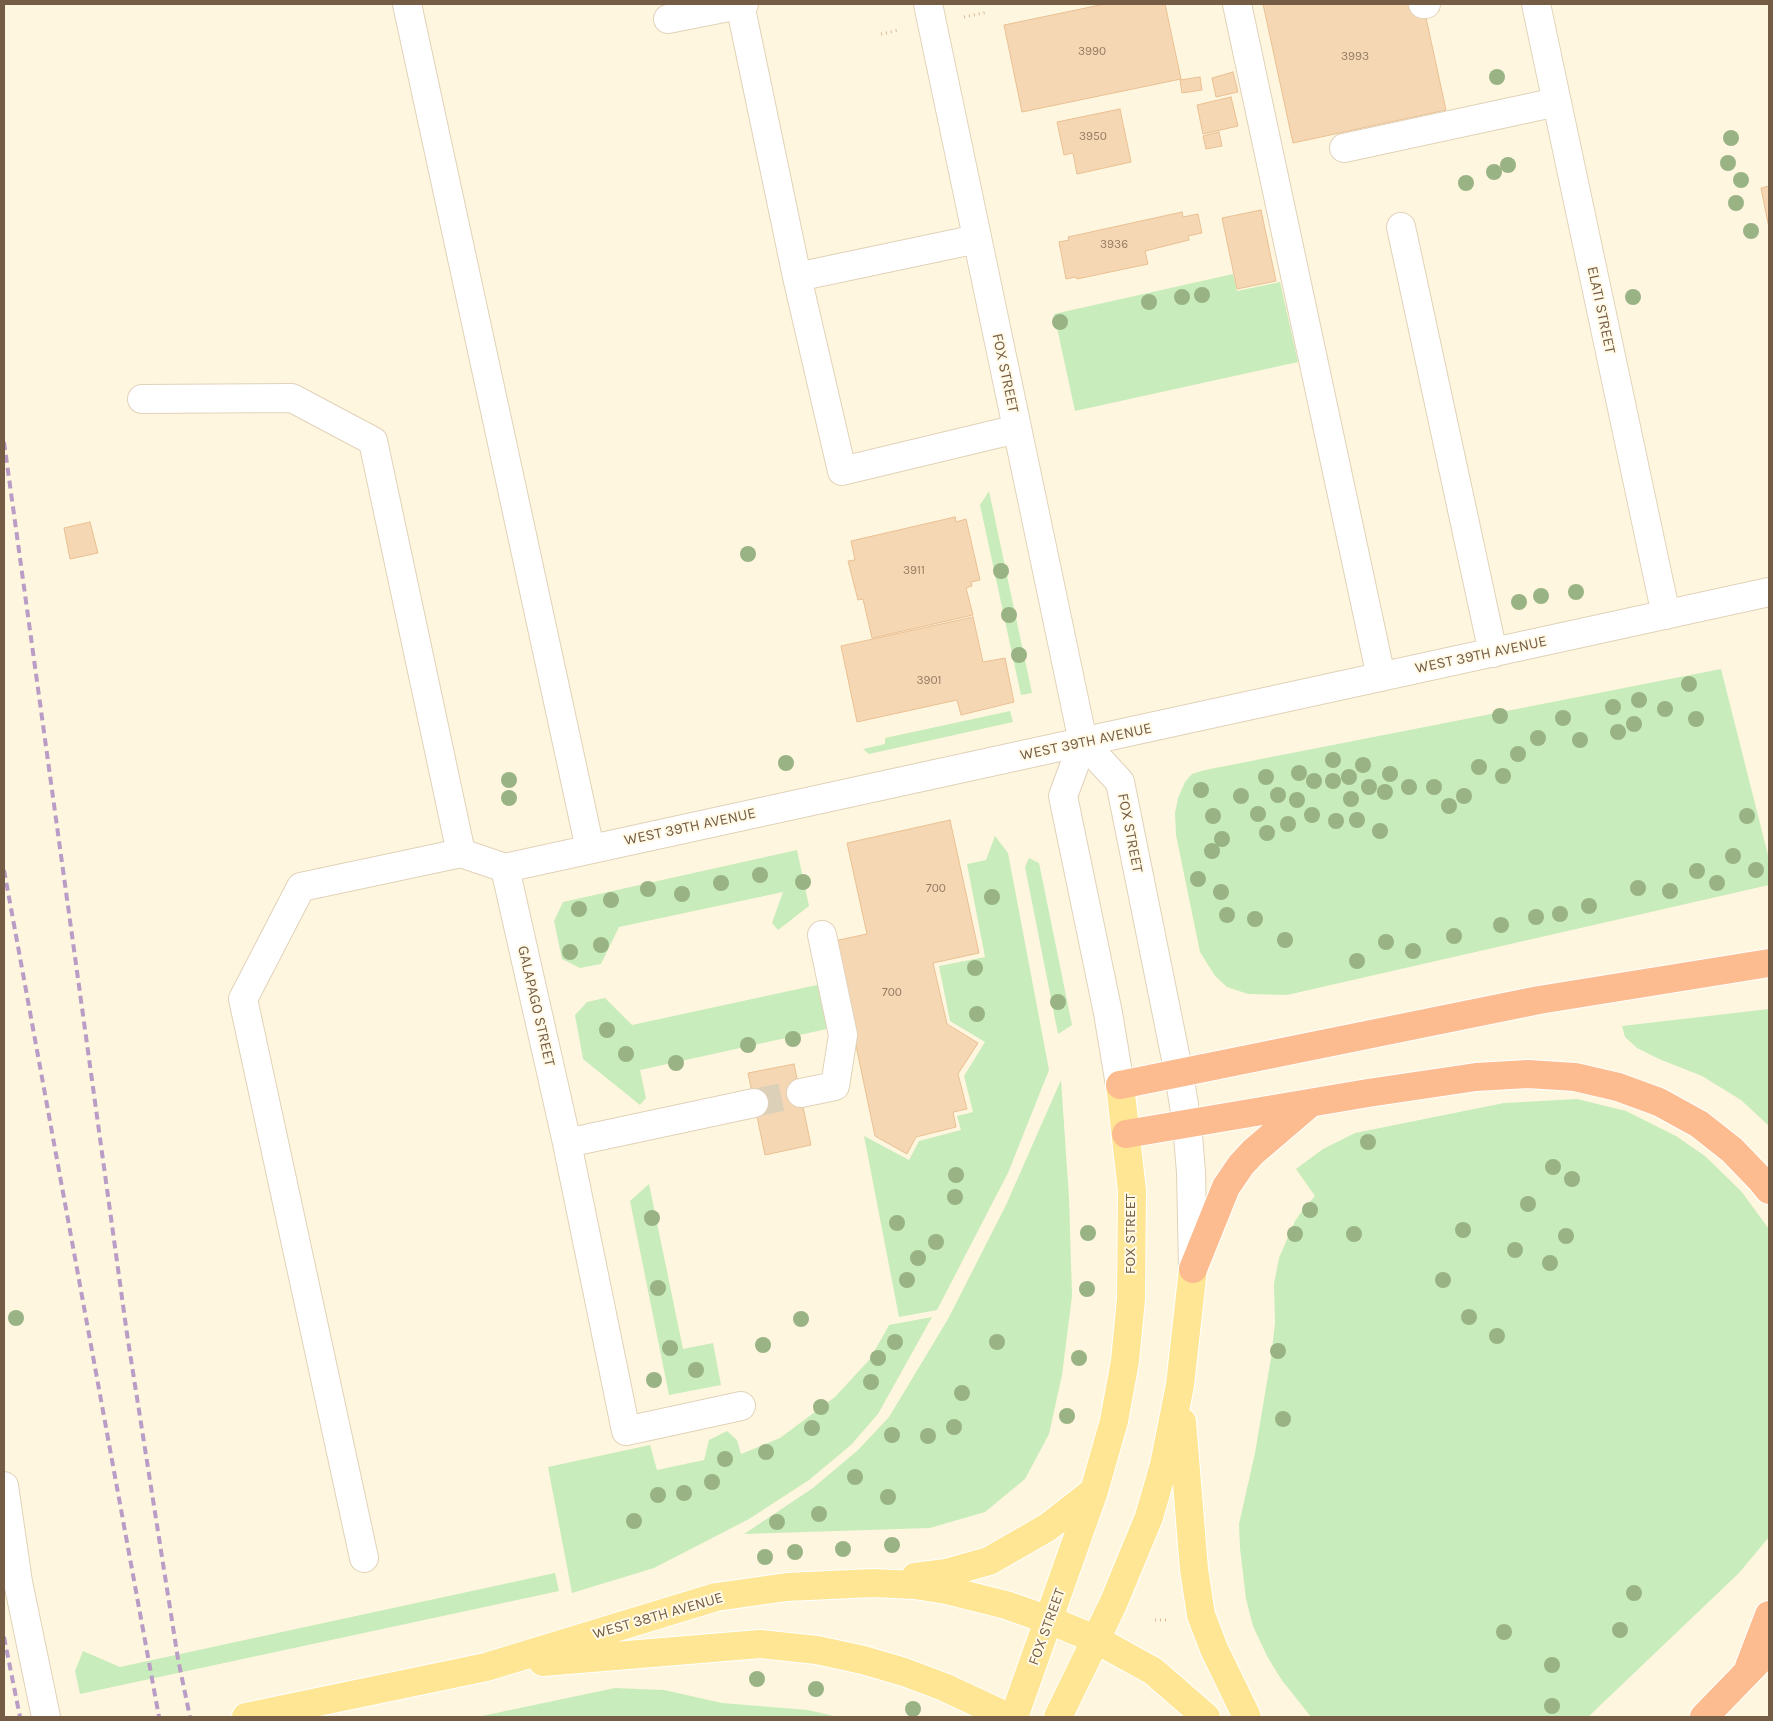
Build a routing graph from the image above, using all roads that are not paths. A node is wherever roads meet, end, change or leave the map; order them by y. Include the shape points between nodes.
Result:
1 (407, 4) edge
2 (742, 4) edge
3 (928, 4) edge
4 (1238, 4) edge
5 (1536, 4) edge
6 (668, 19) dead end
7 (1557, 102) junction
8 (1344, 148) dead end
9 (1401, 227) dead end
10 (977, 239) junction
11 (797, 277) junction
12 (142, 399) dead end
13 (1017, 428) junction
14 (1769, 592) edge
15 (1666, 615) junction
16 (1493, 653) junction
17 (1381, 677) junction
18 (1082, 742) junction
19 (590, 849) junction
20 (461, 853) junction
21 (505, 868) junction
22 (822, 935) dead end
23 (1769, 962) edge
24 (1769, 979) edge
25 (1539, 1000) junction
26 (1179, 1074) junction
27 (1120, 1086) junction
28 (801, 1093) tunnel mouth
29 (754, 1103) tunnel mouth
30 (1310, 1104) junction
31 (1187, 1124) junction
32 (1126, 1134) junction
33 (567, 1143) junction
34 (1769, 1190) edge
35 (1193, 1269) junction
36 (1180, 1385) junction
37 (741, 1406) dead end
38 (4, 1486) edge
39 (1094, 1491) junction
40 (364, 1558) dead end
41 (873, 1583) junction
42 (1769, 1615) edge
43 (1049, 1620) junction
44 (1096, 1640) junction
45 (1769, 1650) edge
46 (486, 1667) junction
47 (1748, 1671) junction
48 (44, 1709) edge
49 (246, 1717) edge
50 (1008, 1717) edge
51 (1014, 1717) edge
52 (1058, 1717) edge
53 (1206, 1717) edge
54 (1247, 1717) edge
55 (1704, 1717) edge

1 - 19 street
2 - 6 street
2 - 11 street
3 - 10 street, FOX STREET
4 - 17 street
5 - 7 street, ELATI STREET
7 - 8 street
7 - 15 street, ELATI STREET
9 - 16 street
10 - 11 street
10 - 13 street, FOX STREET
11 - 13 street via 842,471
12 - 20 street via 292,398 373,441
13 - 18 street, FOX STREET
14 - 15 street, WEST 39TH AVENUE
15 - 16 street, WEST 39TH AVENUE
16 - 17 street, WEST 39TH AVENUE
17 - 18 street, WEST 39TH AVENUE
18 - 19 street, WEST 39TH AVENUE
18 - 26 street, FOX STREET via 1120,782
18 - 27 street, FOX STREET via 1063,796
19 - 21 street, WEST 39TH AVENUE
20 - 21 street
20 - 40 street via 301,887 243,999
21 - 33 street, GALAPAGO STREET
22 - 28 street via 843,1035 835,1086
23 - 25 highway
24 - 25 highway
25 - 26 highway
26 - 27 highway
26 - 31 street, FOX STREET
27 - 32 main road, FOX STREET
29 - 33 street
30 - 31 highway
30 - 34 highway via 1476,1077 1528,1074 1575,1077 1651,1099 1699,1124 1732,1150
30 - 35 highway via 1241,1165 1226,1187
31 - 32 highway
31 - 35 street, FOX STREET via 1192,1172
32 - 39 main road, FOX STREET via 1132,1191 1131,1299 1125,1361 1114,1421
33 - 37 street, GALAPAGO STREET via 626,1431
35 - 36 main road, FOX STREET
36 - 44 main road, FOX STREET via 1164,1465 1149,1517
36 - 54 main road via 1194,1569 1201,1615
38 - 48 street via 18,1582
39 - 41 main road via 1048,1526 989,1561 946,1573
39 - 43 main road, FOX STREET
41 - 43 main road, WEST 38TH AVENUE via 946,1590 1006,1604
41 - 46 main road, WEST 38TH AVENUE via 787,1587 716,1597
42 - 47 highway
43 - 44 main road, WEST 38TH AVENUE
43 - 51 main road, FOX STREET
44 - 52 main road, FOX STREET
44 - 53 main road via 1153,1671
45 - 47 highway
46 - 49 main road, WEST 38TH AVENUE
46 - 50 main road, WEST 38TH AVENUE via 760,1644 817,1650 904,1672
47 - 55 highway

